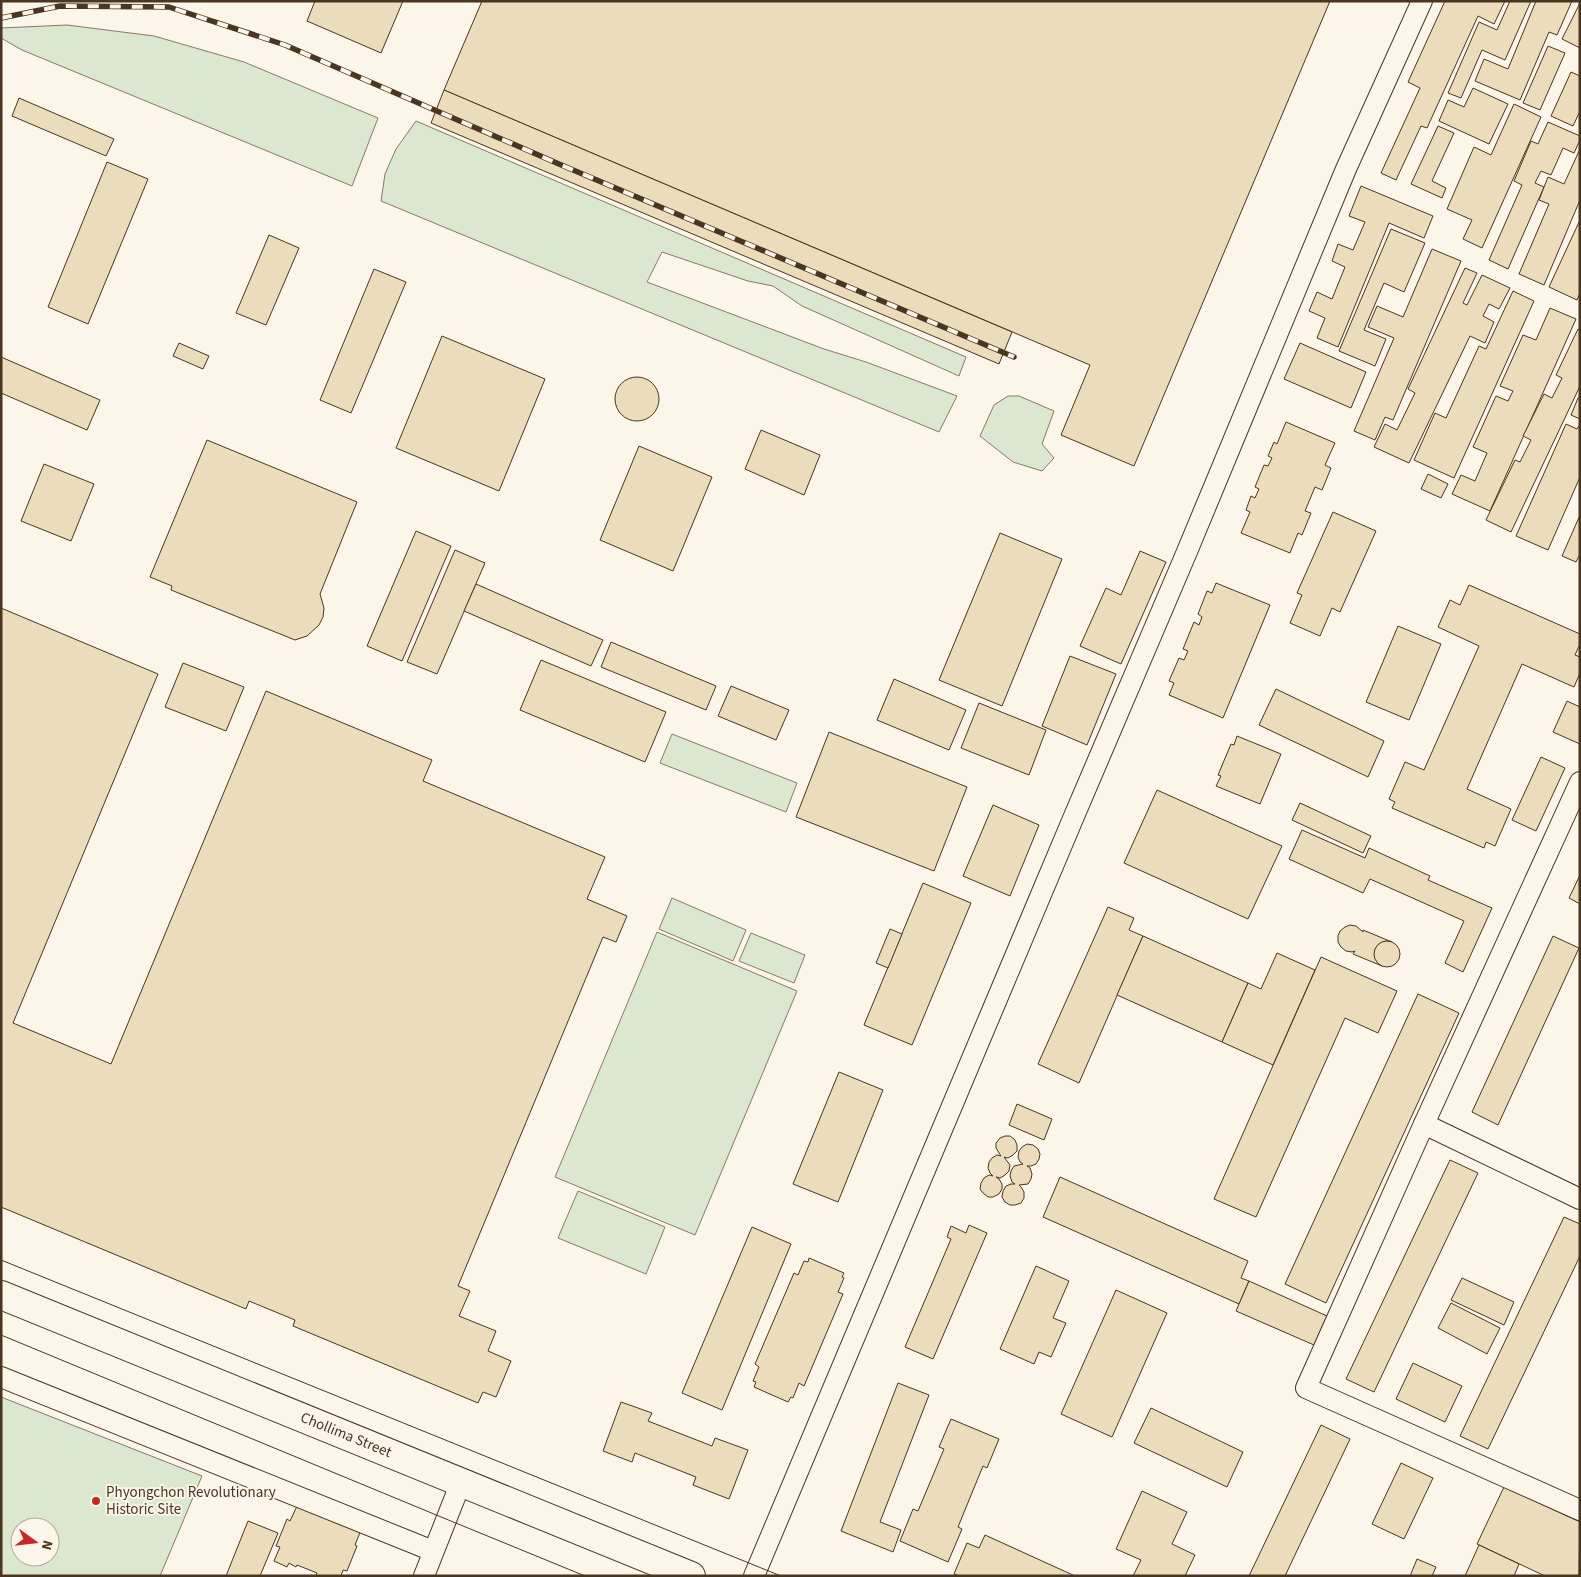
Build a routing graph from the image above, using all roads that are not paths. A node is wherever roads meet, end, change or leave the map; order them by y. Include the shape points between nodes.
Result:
1 (1422, 1) edge
2 (1580, 782) edge
3 (1424, 1124) junction
4 (1580, 1199) edge
5 (1, 1295) edge
6 (1, 1377) edge
7 (461, 1482) junction
8 (1580, 1510) edge
9 (433, 1551) junction
10 (424, 1576) edge
11 (691, 1576) edge
12 (754, 1576) edge

1 - 12 street via 1346,169
2 - 3 street
3 - 4 street
3 - 8 street via 1306,1388
5 - 7 highway, Chollima Street
6 - 9 street
7 - 9 street
7 - 11 highway, Chollima Street
9 - 10 street

